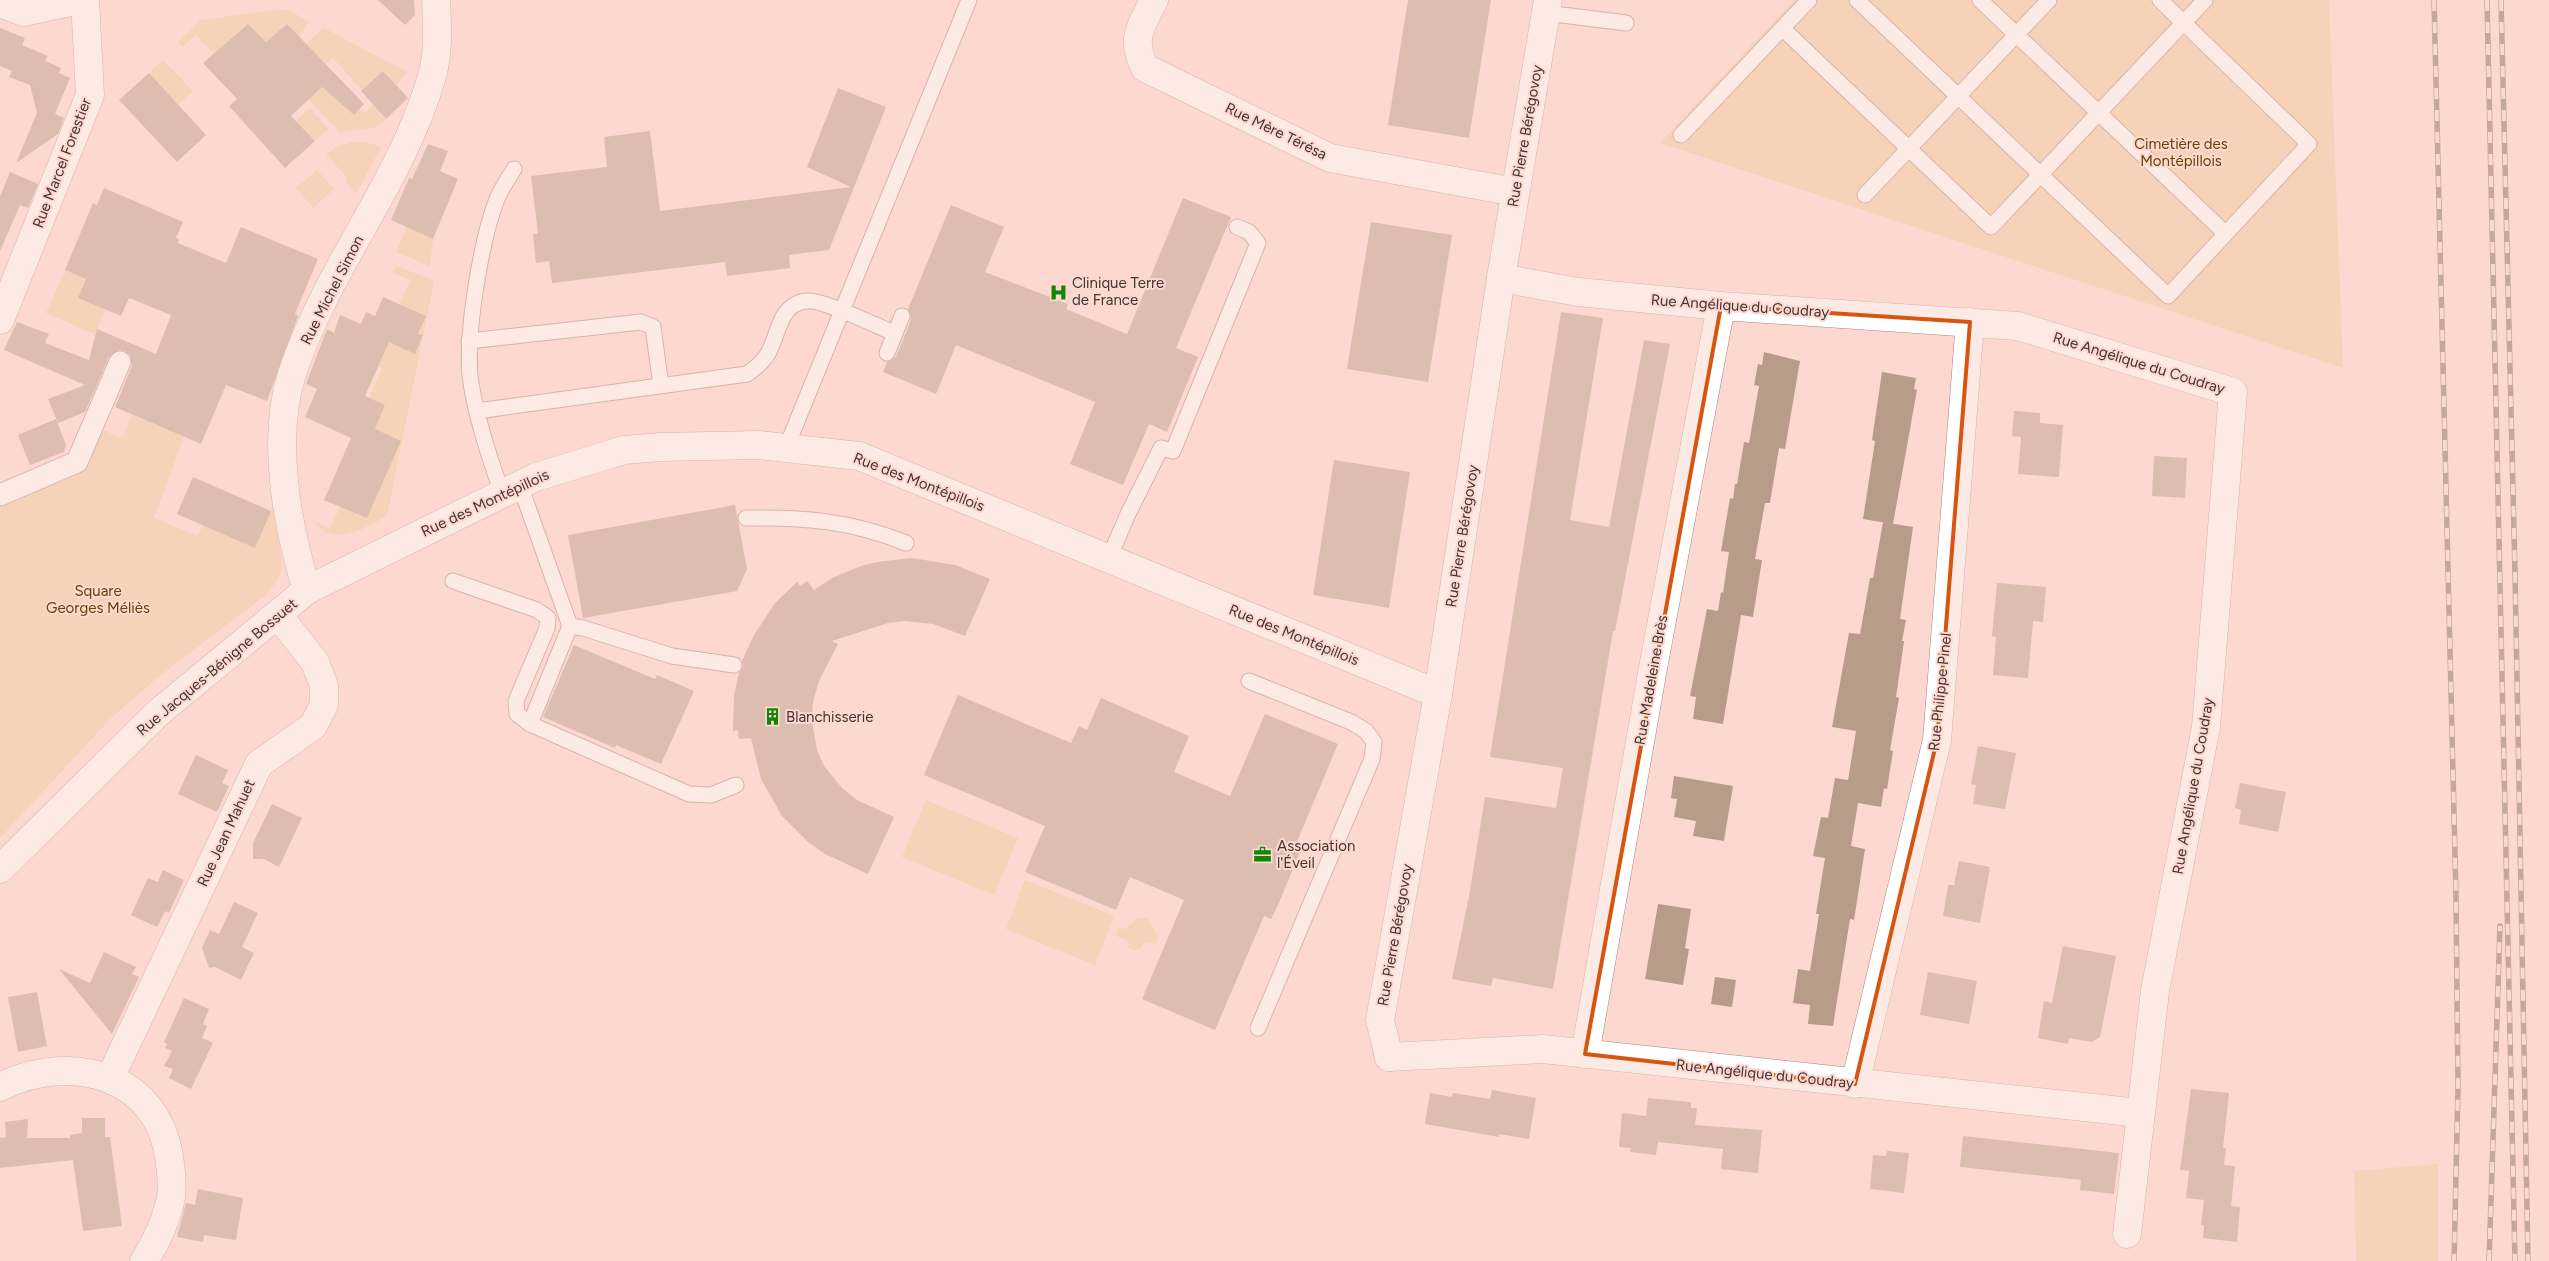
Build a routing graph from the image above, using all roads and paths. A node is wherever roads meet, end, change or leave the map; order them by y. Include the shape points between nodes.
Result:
1 (80, 0) edge
2 (85, 0) edge
3 (436, 0) edge
4 (969, 0) edge
5 (1154, 0) edge
6 (1809, 0) edge
7 (1857, 0) edge
8 (1980, 0) edge
9 (2049, 0) edge
10 (2160, 0) edge
11 (2205, 0) edge
12 (0, 3) edge
13 (1547, 7) edge
14 (2184, 22) junction
15 (1626, 23) dead end
16 (1783, 29) junction
17 (2017, 34) junction
18 (1958, 97) junction
19 (2099, 113) junction
20 (1682, 134) dead end
21 (1909, 148) junction
22 (514, 169) dead end
23 (2040, 174) junction
24 (1515, 192) junction
25 (1865, 195) dead end
26 (1237, 227) dead end
27 (2226, 233) junction
28 (1501, 278) junction
29 (1721, 306) junction
30 (842, 312) junction
31 (902, 316) dead end
32 (0, 320) edge
33 (1970, 322) junction
34 (894, 333) junction
35 (469, 341) junction
36 (887, 353) dead end
37 (120, 362) dead end
38 (661, 386) junction
39 (477, 411) junction
40 (786, 448) junction
41 (511, 489) junction
42 (0, 495) edge
43 (746, 518) dead end
44 (906, 543) dead end
45 (385, 551) joint
46 (1109, 558) junction
47 (453, 581) dead end
48 (307, 590) junction
49 (278, 615) junction
50 (570, 626) junction
51 (734, 665) dead end
52 (1249, 681) dead end
53 (1438, 694) junction
54 (530, 724) junction
55 (736, 785) dead end
56 (0, 869) edge
57 (1258, 1028) dead end
58 (1585, 1054) junction
59 (1389, 1057) joint
60 (110, 1078) junction
61 (1855, 1084) junction
62 (0, 1087) edge
63 (2140, 1113) junction
64 (2127, 1234) dead end
65 (144, 1261) edge

1 - 12 street via 22,12
2 - 32 street, Rue Marcel Forestier via 90,95
3 - 48 street, Rue Michel Simon via 436,48 421,114 310,329 292,375 284,418 286,498 295,553
4 - 30 lane
5 - 24 street, Rue Mère Térésa via 1136,35 1138,53 1145,68 1330,158
6 - 16 lane
7 - 18 lane
8 - 17 lane
9 - 17 lane
10 - 14 lane
11 - 14 lane
13 - 15 lane, Rue Pierre Bérégovoy
13 - 24 street, Rue Pierre Bérégovoy
14 - 19 lane
14 - 27 lane via 2309,144
16 - 20 lane
16 - 21 lane
17 - 18 lane
17 - 19 lane
18 - 21 lane
18 - 23 lane
19 - 23 lane
19 - 27 lane
21 - 23 lane via 1991,227
21 - 25 lane
22 - 35 lane via 497,199 482,255
23 - 27 lane via 2168,296
24 - 28 street, Rue Pierre Bérégovoy
26 - 46 lane via 1249,232 1258,243 1173,451 1161,448
28 - 29 street, Rue Angélique du Coudray via 1578,292
28 - 53 street, Rue Pierre Bérégovoy
29 - 33 street, Rue Angélique du Coudray
29 - 58 street, Rue Madeleine Brès
30 - 34 lane
30 - 38 lane via 809,300 792,305 783,317 763,364 747,374
30 - 40 lane
31 - 34 lane
33 - 61 street, Rue Philippe Pinel via 1937,740
33 - 63 street, Rue Angélique du Coudray via 2018,326 2233,392 2206,727 2155,991
34 - 36 lane
35 - 38 lane via 641,322 653,327
35 - 39 lane via 470,382
37 - 42 street via 77,462
38 - 39 lane
39 - 41 lane via 484,443
40 - 41 street, Rue des Montépillois via 759,444 624,450 536,477
40 - 46 street, Rue des Montépillois via 859,456
41 - 45 street, Rue des Montépillois
41 - 50 lane
43 - 44 lane via 837,523 871,529
45 - 48 street, Rue Jacques-Bénigne Bossuet
46 - 53 street, Rue des Montépillois
47 - 54 lane via 537,610 548,618 547,628 516,701 517,714
48 - 49 street, Rue Jacques-Bénigne Bossuet
49 - 56 street, Rue Jacques-Bénigne Bossuet via 159,712
49 - 60 street, Rue Jean Mahuet via 314,662 324,685 324,705 312,726 259,764
50 - 51 lane via 672,656
50 - 54 lane
52 - 57 lane via 1351,722 1366,731 1374,742 1372,759
53 - 59 street, Rue Pierre Bérégovoy via 1380,1020
54 - 55 lane via 688,794 711,795
58 - 59 street, Rue Angélique du Coudray via 1543,1049
58 - 61 street, Rue Angélique du Coudray
60 - 62 street via 68,1070 45,1071 19,1077
60 - 65 street via 130,1090 148,1108 169,1151 170,1205
61 - 63 street, Rue Angélique du Coudray
63 - 64 street, Rue Angélique du Coudray

